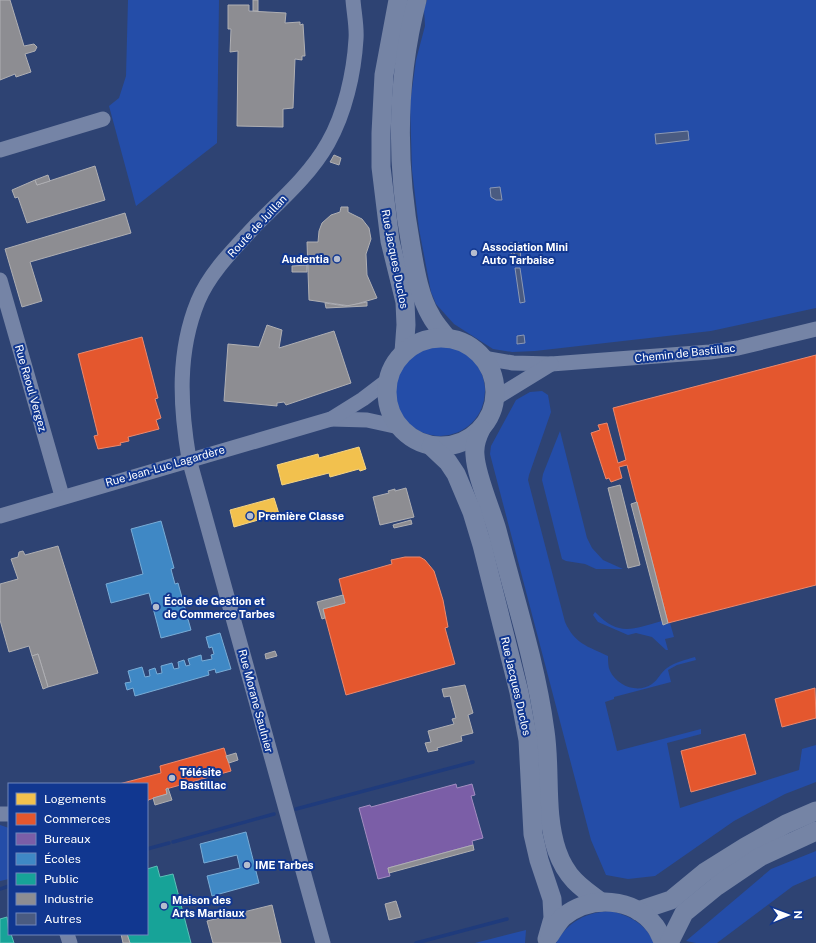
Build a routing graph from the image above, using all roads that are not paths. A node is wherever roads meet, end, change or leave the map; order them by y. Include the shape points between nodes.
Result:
1 (352, 0) edge
2 (398, 0) edge
3 (417, 0) edge
4 (103, 119) dead end
5 (0, 150) edge
6 (0, 280) edge
7 (816, 329) edge
8 (447, 338) junction
9 (404, 352) junction
10 (482, 358) junction
11 (551, 364) junction
12 (388, 380) junction
13 (494, 399) junction
14 (331, 419) junction
15 (399, 427) junction
16 (481, 429) junction
17 (431, 446) junction
18 (188, 459) junction
19 (62, 496) junction
20 (0, 516) edge
21 (816, 812) edge
22 (816, 831) edge
23 (602, 902) junction
24 (638, 911) junction
25 (546, 941) edge
26 (323, 943) edge
27 (664, 943) edge
28 (669, 943) edge

1 - 18 street, Route de Juillan via 356,38 349,87 328,144 303,177 212,275 196,307 186,341 181,382
2 - 9 main road, Rue Jacques Duclos via 384,74 381,167 390,241 405,302
3 - 8 main road, Rue Jacques Duclos via 404,63 400,169 406,218 421,291 431,316
4 - 5 street
6 - 19 street, Rue Raoul Vergez
7 - 11 street, Chemin de Bastillac via 738,348 710,352
8 - 9 main road via 432,338 417,343
8 - 10 main road via 466,345
9 - 12 main road via 394,365
10 - 11 street, Chemin de Bastillac via 512,363
10 - 13 main road via 490,370 494,384
11 - 13 street, Chemin de Bastillac
12 - 14 street, Rue Jean-Luc Lagardère
12 - 15 main road via 390,412
13 - 16 main road via 490,415
14 - 15 street, Rue Jean-Luc Lagardère via 367,420
14 - 18 street, Rue Jean-Luc Lagardère
15 - 17 main road via 419,442
16 - 17 main road via 458,444
16 - 23 main road, Rue Jacques Duclos via 476,441 475,455 494,518 546,731 551,829 564,868 576,884
17 - 25 main road, Rue Jacques Duclos via 448,462 456,474 472,512 520,692 528,740 533,834 552,899 553,918
18 - 19 street, Rue Jean-Luc Lagardère
18 - 26 street, Rue Morane Saulnier
19 - 20 street, Rue Jean-Luc Lagardère
21 - 24 main road via 786,824 744,847 706,872 671,900
22 - 28 main road via 760,857 717,886 684,913
23 - 24 main road via 620,903
23 - 25 main road via 580,907 562,918
24 - 27 main road via 655,926

